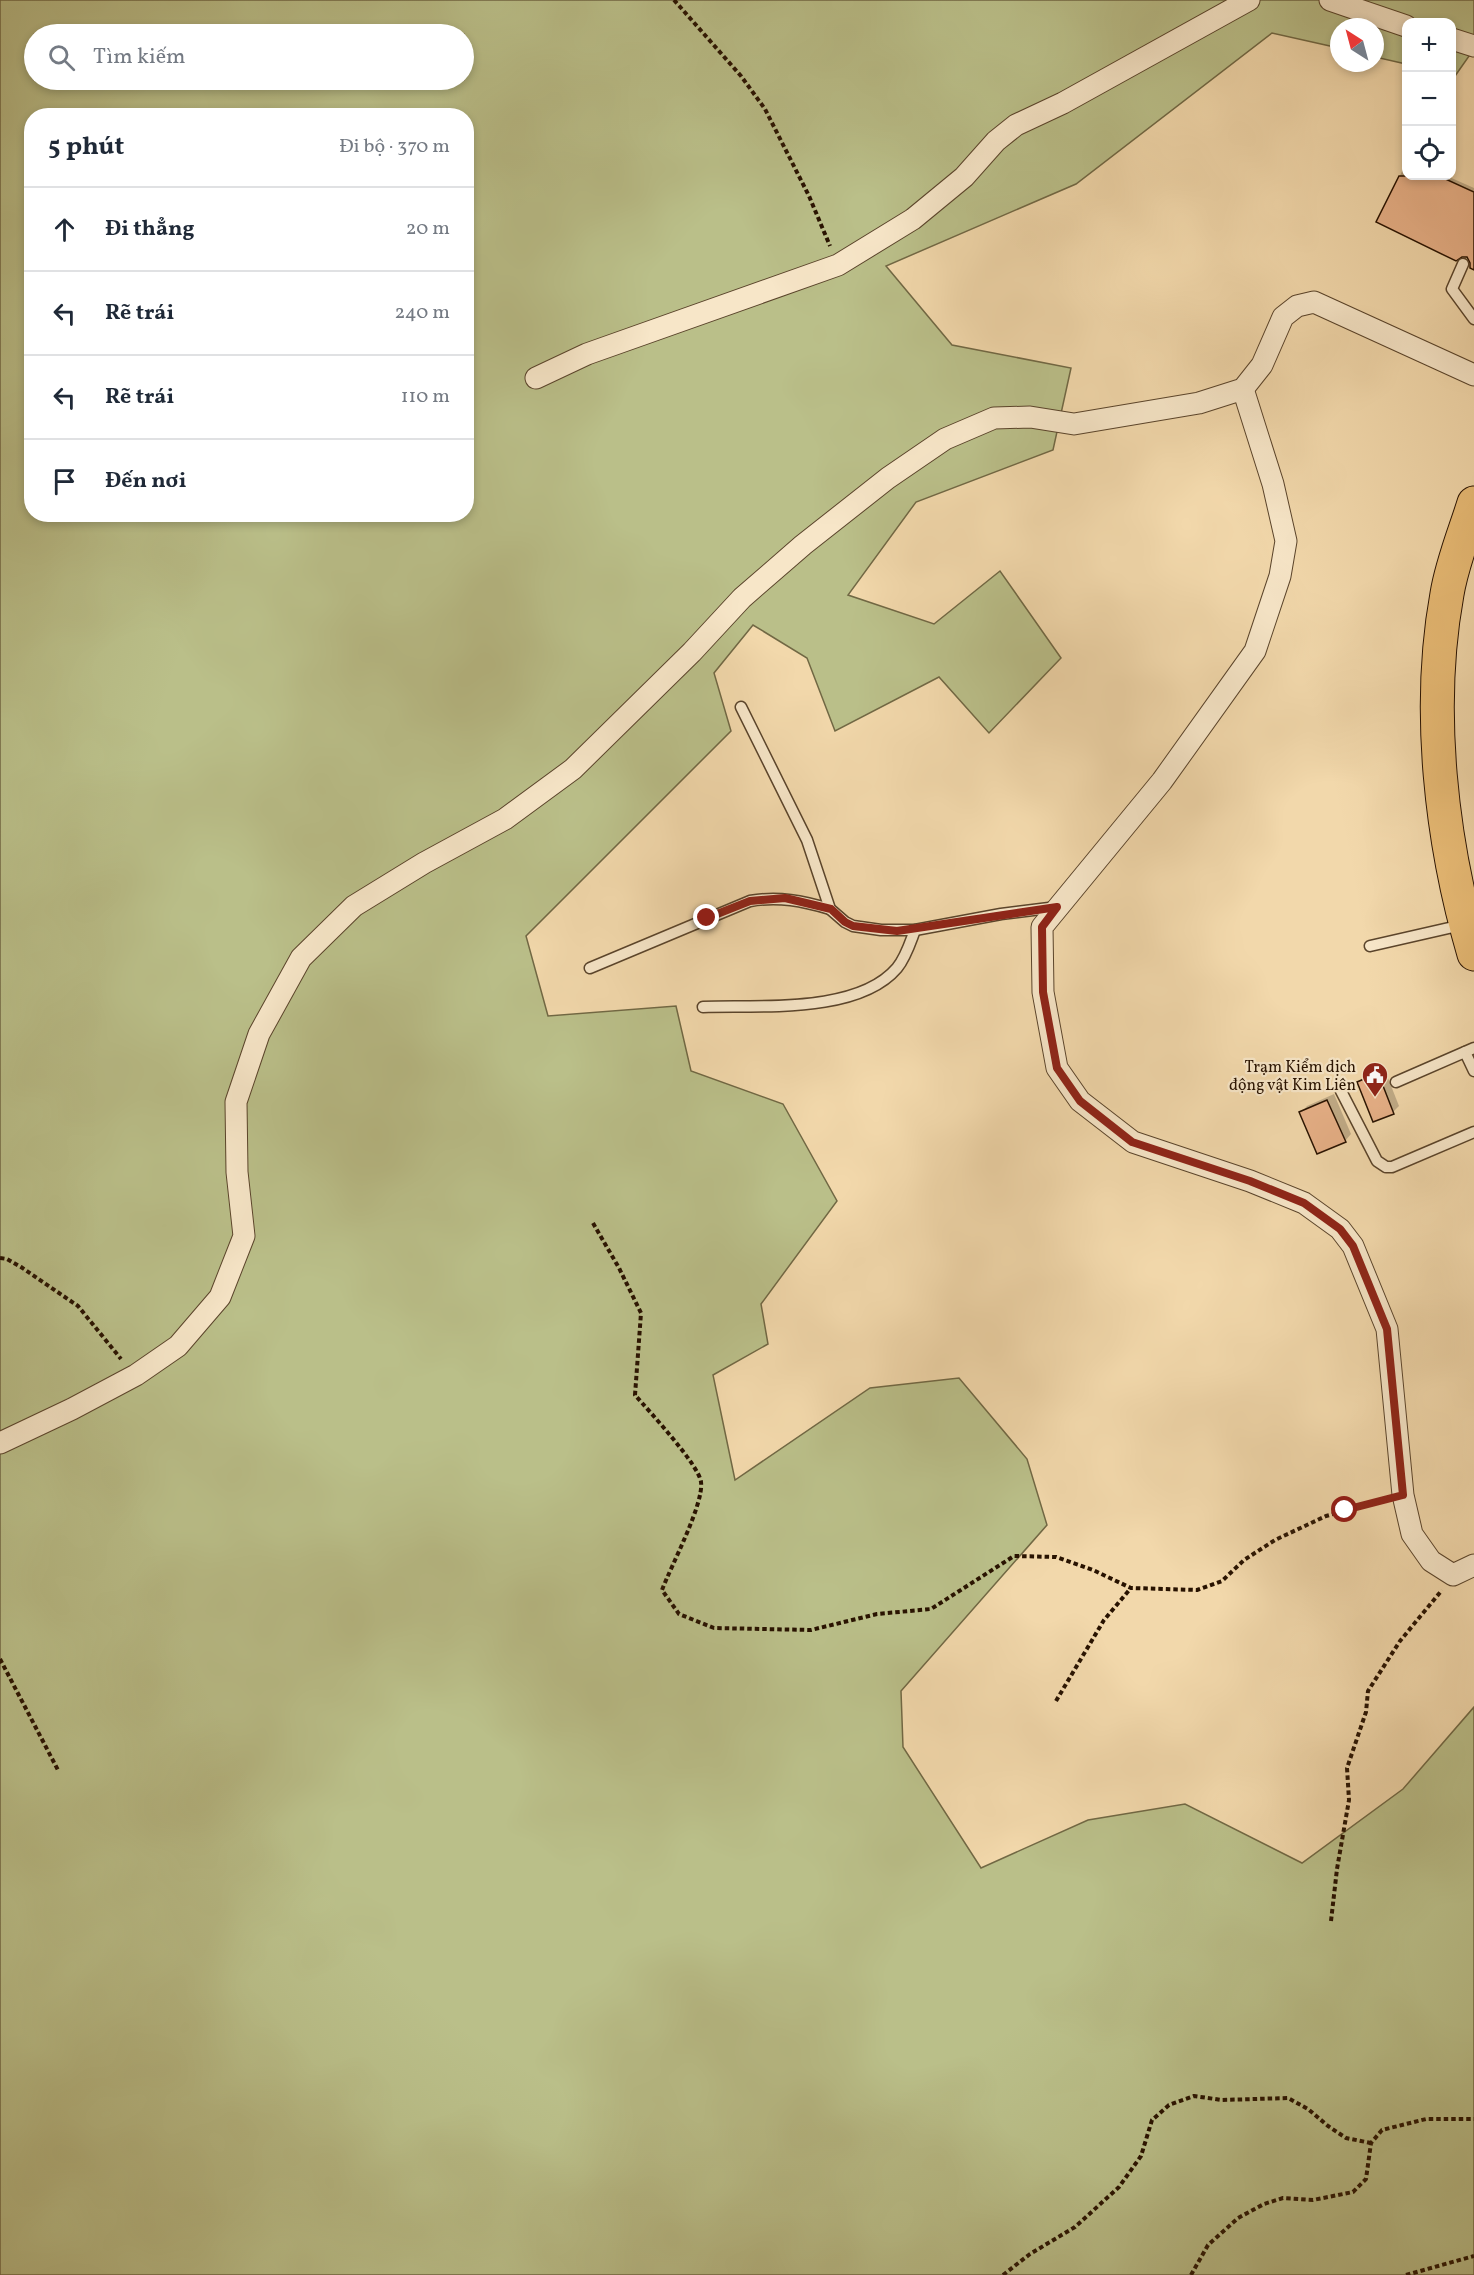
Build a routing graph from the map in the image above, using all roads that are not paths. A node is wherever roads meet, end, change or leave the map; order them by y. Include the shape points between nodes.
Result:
1 (1249, 0) edge
2 (1330, 0) edge
3 (1402, 24) edge
4 (1456, 40) edge
5 (1474, 46) edge
6 (1463, 264) dead end
7 (1474, 319) edge
8 (1474, 375) edge
9 (536, 378) dead end
10 (1243, 389) junction
11 (1474, 502) edge
12 (741, 707) dead end
13 (1057, 907) junction
14 (831, 909) junction
15 (915, 930) junction
16 (1470, 939) edge
17 (1370, 946) dead end
18 (590, 968) dead end
19 (703, 1007) dead end
20 (1470, 1050) edge
21 (1474, 1071) edge
22 (1396, 1082) dead end
23 (1341, 1091) dead end
24 (1474, 1132) edge
25 (0, 1443) edge
26 (1474, 1565) edge

1 - 9 street via 1016,125 964,177 913,219 838,265 586,354
2 - 3 street
4 - 5 street
6 - 7 lane via 1452,289
8 - 10 street via 1314,302 1297,306 1283,317 1262,365
10 - 13 street via 1273,484 1286,541 1280,576 1255,651 1162,781
10 - 25 street via 1199,403 1074,424 1030,417 994,418 945,439 878,486 742,598 573,768 505,819 354,906 301,958 258,1034 236,1102 237,1172 244,1236 220,1297 178,1346 136,1376
11 - 16 highway via 1447,593 1436,693 1441,797
12 - 14 lane via 807,840
13 - 15 lane
13 - 26 street via 1042,927 1043,992 1057,1068 1080,1101 1132,1142 1304,1203 1340,1229 1353,1246 1387,1329 1403,1495 1412,1534 1431,1561 1453,1575
14 - 15 lane via 853,926
14 - 18 lane via 785,898 750,901
15 - 19 lane via 899,966 877,985 858,993 788,1005
16 - 17 lane
20 - 21 lane
20 - 22 lane
23 - 24 lane via 1377,1161 1386,1167

